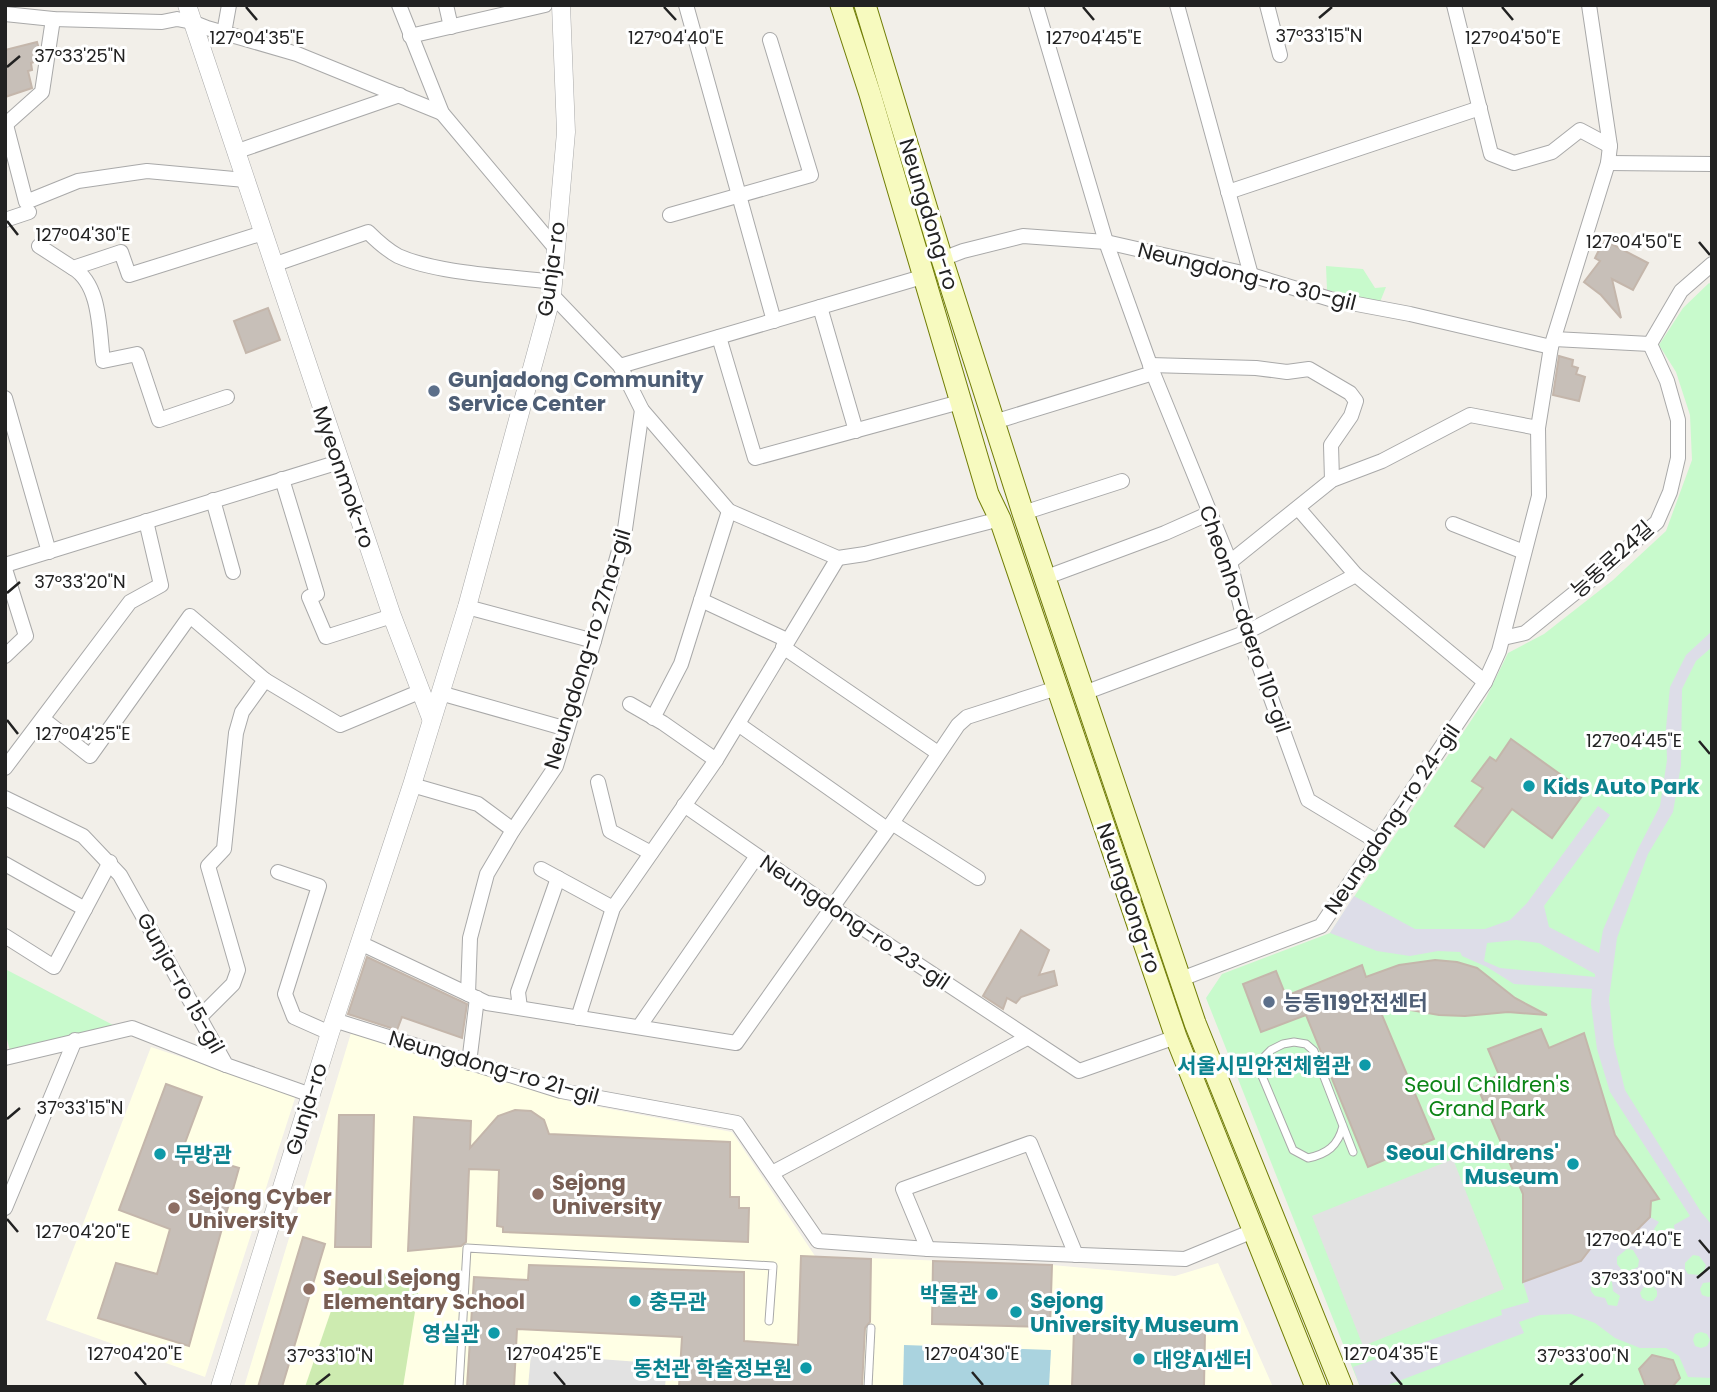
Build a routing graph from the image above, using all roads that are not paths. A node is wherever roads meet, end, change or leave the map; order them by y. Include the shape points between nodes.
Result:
1 (229, 5) edge
2 (399, 5) edge
3 (446, 5) edge
4 (545, 5) edge
5 (561, 5) edge
6 (686, 5) edge
7 (841, 5) edge
8 (865, 5) edge
9 (1036, 5) edge
10 (1177, 5) edge
11 (1267, 5) edge
12 (1454, 5) edge
13 (1589, 5) edge
14 (189, 13) edge
15 (5, 14) edge
16 (53, 19) junction
17 (451, 27) junction
18 (224, 33) junction
19 (410, 36) junction
20 (770, 40) dead end
21 (1280, 55) dead end
22 (400, 95) junction
23 (1480, 107) junction
24 (442, 113) junction
25 (5, 123) edge
26 (1610, 146) junction
27 (235, 152) junction
28 (1608, 163) junction
29 (1712, 164) edge
30 (245, 180) junction
31 (1228, 192) junction
32 (739, 195) junction
33 (28, 207) junction
34 (670, 215) dead end
35 (5, 220) edge
36 (262, 233) junction
37 (1106, 242) junction
38 (39, 246) dead end
39 (557, 250) junction
40 (942, 259) junction
41 (1712, 264) edge
42 (273, 265) junction
43 (73, 268) junction
44 (1251, 275) junction
45 (922, 277) junction
46 (553, 289) junction
47 (820, 307) junction
48 (774, 321) junction
49 (719, 337) junction
50 (1553, 343) junction
51 (1650, 344) junction
52 (620, 366) junction
53 (1152, 369) junction
54 (226, 397) dead end
55 (5, 398) edge
56 (960, 402) junction
57 (642, 410) junction
58 (994, 422) junction
59 (1538, 428) junction
60 (856, 431) junction
61 (339, 462) junction
62 (282, 479) junction
63 (1332, 480) junction
64 (1122, 481) dead end
65 (213, 500) junction
66 (1298, 508) junction
67 (729, 511) junction
68 (1023, 513) junction
69 (1210, 513) junction
70 (1000, 519) junction
71 (146, 521) junction
72 (1453, 524) dead end
73 (48, 552) junction
74 (1524, 552) junction
75 (838, 558) junction
76 (1230, 562) junction
77 (5, 567) edge
78 (233, 572) dead end
79 (1356, 575) junction
80 (1044, 578) junction
81 (701, 600) junction
82 (467, 607) junction
83 (391, 615) junction
84 (1247, 632) junction
85 (1503, 638) junction
86 (594, 641) junction
87 (785, 643) junction
88 (5, 656) edge
89 (265, 680) junction
90 (1485, 682) junction
91 (1057, 688) junction
92 (419, 692) junction
93 (440, 693) junction
94 (1083, 693) junction
95 (629, 704) dead end
96 (431, 718) junction
97 (653, 718) junction
98 (43, 719) junction
99 (738, 724) junction
100 (567, 729) junction
101 (938, 753) junction
102 (716, 760) junction
103 (5, 768) edge
104 (598, 782) dead end
105 (412, 785) junction
106 (5, 798) edge
107 (684, 806) junction
108 (889, 826) junction
109 (513, 830) junction
110 (1376, 841) junction
111 (651, 853) junction
112 (757, 856) junction
113 (110, 862) junction
114 (5, 864) edge
115 (541, 869) dead end
116 (278, 872) dead end
117 (558, 878) junction
118 (978, 878) dead end
119 (831, 907) junction
120 (613, 908) junction
121 (85, 909) junction
122 (5, 936) edge
123 (360, 943) junction
124 (1181, 979) junction
125 (1159, 987) junction
126 (472, 996) junction
127 (520, 1008) junction
128 (201, 1016) junction
129 (578, 1018) junction
130 (332, 1026) junction
131 (639, 1027) junction
132 (1176, 1037) junction
133 (1027, 1038) junction
134 (75, 1040) junction
135 (5, 1058) edge
136 (469, 1063) junction
137 (226, 1065) junction
138 (311, 1095) junction
139 (1343, 1126) junction
140 (1353, 1152) dead end
141 (772, 1173) junction
142 (5, 1209) edge
143 (1253, 1231) junction
144 (928, 1249) junction
145 (1076, 1255) junction
146 (769, 1321) dead end
147 (871, 1328) dead end
148 (223, 1385) edge
149 (459, 1387) edge
150 (868, 1387) edge
151 (1316, 1387) edge
152 (1342, 1387) edge

1 - 18 street
2 - 19 street
3 - 17 street
4 - 17 street
5 - 39 street, Gunja-ro via 566,132
6 - 32 street
7 - 45 main road, Neungdong-ro
8 - 40 main road, Neungdong-ro
9 - 37 street, Cheonho-daero 110-gil
10 - 31 street
11 - 21 street
12 - 23 street
13 - 26 street, Neungdong-ro 24-gil
14 - 16 street via 162,22
14 - 18 street
14 - 27 street, Myeonmok-ro
15 - 16 street
16 - 25 street via 42,92
17 - 19 street
18 - 22 street via 297,54
19 - 24 street
20 - 32 street via 811,174
22 - 24 street
22 - 27 street
23 - 26 street via 1491,154 1514,163 1552,152 1580,130
23 - 31 street
24 - 39 street
25 - 33 street
26 - 28 street, Neungdong-ro 24-gil
27 - 30 street, Myeonmok-ro
28 - 29 street
28 - 50 street, Neungdong-ro 24-gil
30 - 33 street via 147,171 78,181
30 - 36 street, Myeonmok-ro
31 - 44 street
32 - 34 street
32 - 48 street
33 - 35 street
36 - 42 street, Myeonmok-ro
36 - 43 street via 129,275 121,252
37 - 40 street, Neungdong-ro 30-gil via 1023,236
37 - 44 street, Neungdong-ro 30-gil
37 - 53 street, Cheonho-daero 110-gil
38 - 43 street
39 - 46 street, Gunja-ro
40 - 58 main road, Neungdong-ro
41 - 51 street via 1681,291
42 - 46 street via 368,232 397,255 429,267
42 - 61 street, Myeonmok-ro
43 - 54 street via 94,296 103,361 137,354 159,420
44 - 50 street, Neungdong-ro 30-gil via 1331,299
45 - 47 street
45 - 56 main road, Neungdong-ro
46 - 52 street
46 - 82 street, Gunja-ro
47 - 48 street
47 - 60 street
48 - 49 street
49 - 52 street
49 - 60 street via 755,458
50 - 51 street, Neungdong-ro 30-gil
50 - 59 street, Neungdong-ro 24-gil
51 - 85 street, 능동로24길 via 1678,420 1678,458 1657,522 1525,633
52 - 57 street
53 - 58 street
53 - 63 street via 1309,369 1350,393 1356,401 1351,416 1331,445
53 - 69 street, Cheonho-daero 110-gil
55 - 73 street
56 - 60 street
56 - 70 main road, Neungdong-ro
57 - 67 street
57 - 86 street, Neungdong-ro 27na-gil via 625,529
58 - 68 main road, Neungdong-ro
59 - 63 street via 1470,415 1382,461
59 - 74 street, Neungdong-ro 24-gil via 1539,496
61 - 62 street
61 - 83 street, Myeonmok-ro
62 - 65 street
62 - 83 street via 317,594 309,597 327,637
63 - 66 street
64 - 68 street
65 - 71 street
65 - 78 street
66 - 76 street
66 - 79 street
67 - 75 street
67 - 81 street
68 - 80 main road, Neungdong-ro
69 - 76 street, Cheonho-daero 110-gil
69 - 80 street
70 - 75 street
70 - 91 main road, Neungdong-ro
71 - 73 street
71 - 98 street via 161,585 130,603
72 - 74 street
73 - 77 street
74 - 85 street, Neungdong-ro 24-gil
75 - 87 street
76 - 84 street, Cheonho-daero 110-gil
77 - 88 street via 26,636
79 - 84 street
79 - 90 street
80 - 94 main road, Neungdong-ro
81 - 87 street
81 - 97 street via 681,664
82 - 86 street
82 - 93 street, Gunja-ro
83 - 92 street, Myeonmok-ro
84 - 94 street
84 - 110 street, Cheonho-daero 110-gil via 1308,800
85 - 90 street, Neungdong-ro 24-gil
86 - 100 street, Neungdong-ro 27na-gil
87 - 99 street
87 - 101 street
89 - 92 street via 340,725
89 - 98 street via 190,616 90,757
89 - 128 street via 242,712 224,849 208,866 238,970 233,984
90 - 110 street, Neungdong-ro 24-gil
91 - 101 street via 967,717
91 - 125 main road, Neungdong-ro
92 - 96 street, Myeonmok-ro
93 - 96 street, Gunja-ro
93 - 100 street
94 - 124 main road, Neungdong-ro
95 - 97 street
96 - 105 street, Gunja-ro
97 - 102 street
98 - 103 street
99 - 102 street
99 - 108 street
100 - 109 street, Neungdong-ro 27na-gil via 556,766
101 - 108 street
102 - 107 street
104 - 111 street via 610,831
105 - 109 street via 478,804
105 - 123 street, Gunja-ro
106 - 113 street, Gunja-ro 15-gil via 83,836
107 - 111 street
107 - 112 street, Neungdong-ro 23-gil
108 - 118 street
108 - 119 street
109 - 126 street, Neungdong-ro 27na-gil via 487,874 470,938
110 - 124 street, Neungdong-ro 24-gil via 1321,926
111 - 120 street
112 - 119 street, Neungdong-ro 23-gil
112 - 131 street
113 - 121 street
113 - 128 street, Gunja-ro 15-gil
114 - 121 street
115 - 117 street
116 - 130 street via 319,886 285,994 294,1017
117 - 120 street
117 - 127 street via 518,992
119 - 131 street via 736,1043
119 - 133 street, Neungdong-ro 23-gil
120 - 129 street
121 - 122 street via 54,967
123 - 126 street
123 - 130 street, Gunja-ro
124 - 125 main road, Neungdong-ro 24-gil
124 - 152 main road, Neungdong-ro
125 - 132 main road, Neungdong-ro
126 - 127 street
126 - 136 street, Neungdong-ro 27na-gil
127 - 129 street
128 - 137 street, Gunja-ro 15-gil
129 - 131 street
130 - 136 street, Neungdong-ro 21-gil
130 - 138 street, Gunja-ro
132 - 133 street, Neungdong-ro 23-gil via 1079,1071
132 - 143 main road, Neungdong-ro
133 - 141 street
134 - 135 street
134 - 137 street via 132,1028
134 - 142 street
136 - 141 street, Neungdong-ro 21-gil via 561,1090 737,1123
137 - 138 street, Gunja-ro 15-gil
138 - 148 street, Gunja-ro
139 - 139 lane via 1314,1051 1306,1044 1283,1044 1263,1058 1262,1076 1293,1150 1308,1158 1329,1150
139 - 140 lane
141 - 144 street, Neungdong-ro 21-gil via 818,1241
143 - 145 street, Neungdong-ro 21-gil via 1185,1259
143 - 151 main road, Neungdong-ro
144 - 145 street, Neungdong-ro 21-gil
144 - 145 street via 903,1189 1030,1143
146 - 149 lane via 773,1266 467,1248
147 - 150 lane

